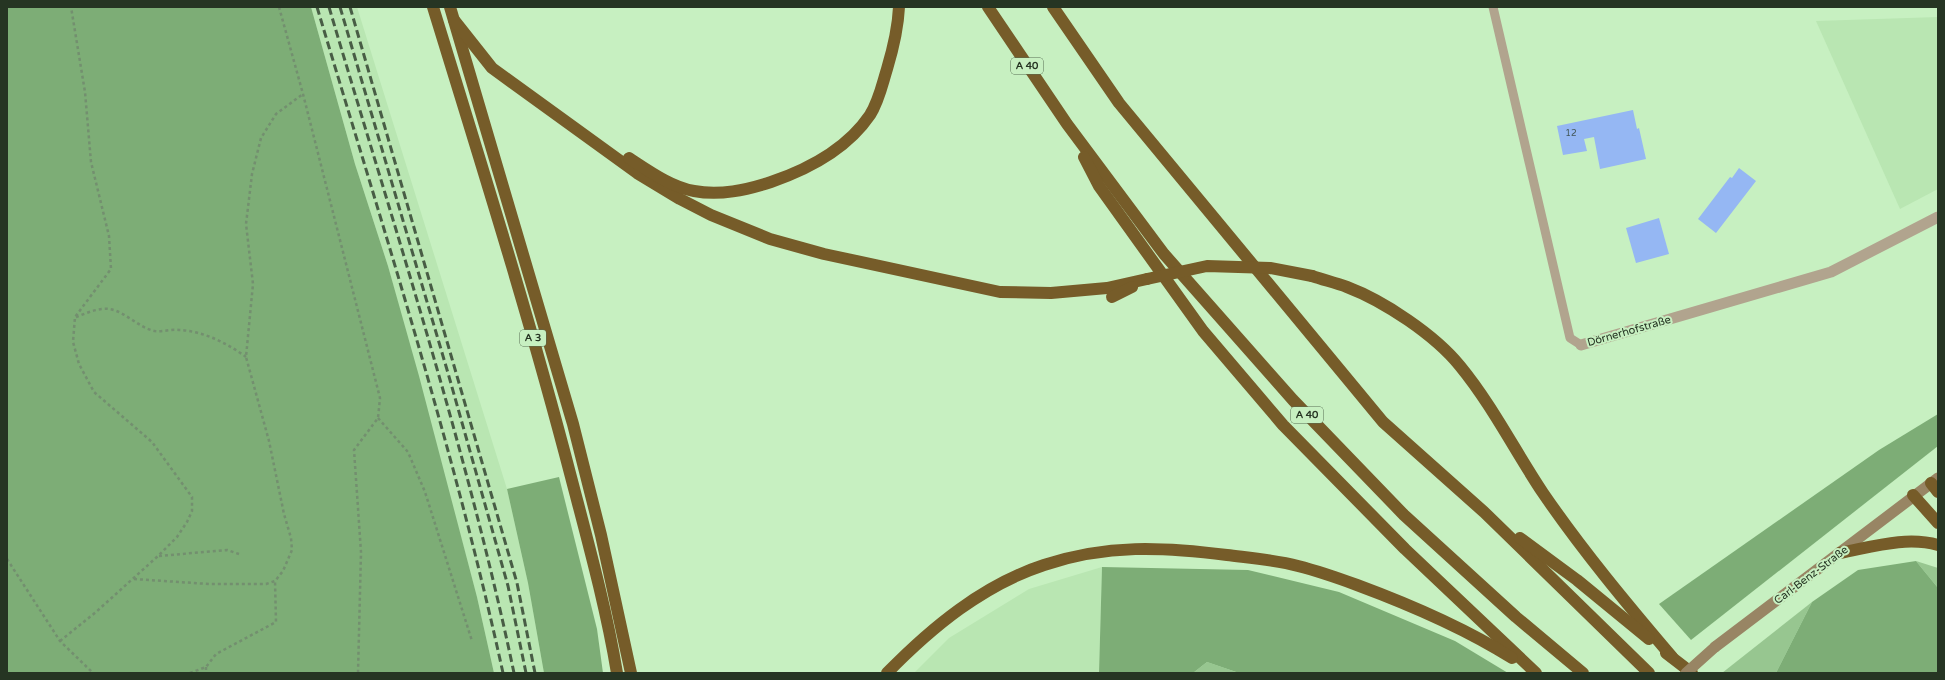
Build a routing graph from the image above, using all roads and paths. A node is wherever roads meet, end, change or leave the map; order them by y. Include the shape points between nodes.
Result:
1 (71, 7) edge
2 (279, 7) edge
3 (433, 7) edge
4 (450, 7) edge
5 (899, 7) edge
6 (988, 7) edge
7 (1053, 7) edge
8 (1493, 7) edge
9 (454, 20) junction
10 (303, 94) junction
11 (1067, 124) junction
12 (609, 148) junction
13 (1938, 217) edge
14 (75, 317) junction
15 (1580, 345) joint
16 (246, 357) junction
17 (378, 418) junction
18 (1936, 484) edge
19 (1913, 495) junction
20 (1484, 512) junction
21 (1938, 523) edge
22 (1938, 546) edge
23 (1840, 553) junction
24 (239, 554) dead end
25 (158, 556) junction
26 (7, 559) edge
27 (133, 579) junction
28 (275, 581) junction
29 (60, 641) junction
30 (472, 641) dead end
31 (1672, 657) junction
32 (206, 667) junction
33 (93, 673) edge
34 (190, 673) edge
35 (206, 673) edge
36 (358, 673) edge
37 (617, 673) edge
38 (631, 673) edge
39 (888, 673) edge
40 (1535, 673) edge
41 (1583, 673) edge
42 (1649, 673) edge
43 (1686, 673) edge
44 (1692, 673) edge

1 - 14 path via 85,92 91,162 109,236 111,269
2 - 10 path
3 - 37 highway, A 3 via 557,421
4 - 9 highway, A 3
5 - 12 highway via 894,40 880,94 870,114 850,139 828,156 782,178 738,191 713,193 693,191 671,184
6 - 11 highway, A 40
7 - 20 highway via 1119,103 1383,422
8 - 15 lane, Dörnerhofstraße via 1570,338
9 - 12 highway via 492,68
9 - 38 highway, A 3 via 573,424
10 - 16 path via 276,114 260,138 252,174 246,224 253,284
10 - 17 path via 380,398
11 - 40 highway via 1099,186 1203,332 1283,425 1406,549
11 - 41 highway, A 40 via 1164,254 1293,400 1404,514 1516,617
12 - 31 highway, bridge via 659,187 711,215 770,239 817,252 1000,292 1109,292 1147,279 1208,266 1270,268 1312,276 1348,287 1386,307 1426,334 1459,365 1488,402 1544,493 1615,590
13 - 15 street, Dörnerhofstraße via 1832,272
14 - 16 path via 103,308 119,312 133,322 154,331 179,330 208,336 229,345
14 - 25 path via 73,342 79,364 94,392 152,442 192,497 192,511 187,522 177,538
16 - 28 path via 269,441 291,538 292,550 283,571
17 - 30 path via 408,452 425,492
17 - 36 path via 354,450 361,552
18 - 19 main road, Carl-Benz-Straße
19 - 21 highway
19 - 23 main road, Carl-Benz-Straße
20 - 31 highway via 1577,580
20 - 42 highway
22 - 23 highway via 1919,541 1906,541
23 - 43 main road, Carl-Benz-Straße, bridge via 1715,647
24 - 25 path via 227,550
25 - 27 path
26 - 29 path
27 - 28 path via 209,584 266,584
27 - 29 path
28 - 32 path via 276,622 216,654
29 - 33 path
31 - 44 highway
32 - 34 path
32 - 35 path
39 - 40 highway via 948,618 1002,583 1043,565 1066,559 1147,548 1174,548 1305,568 1386,596 1441,619 1482,639

